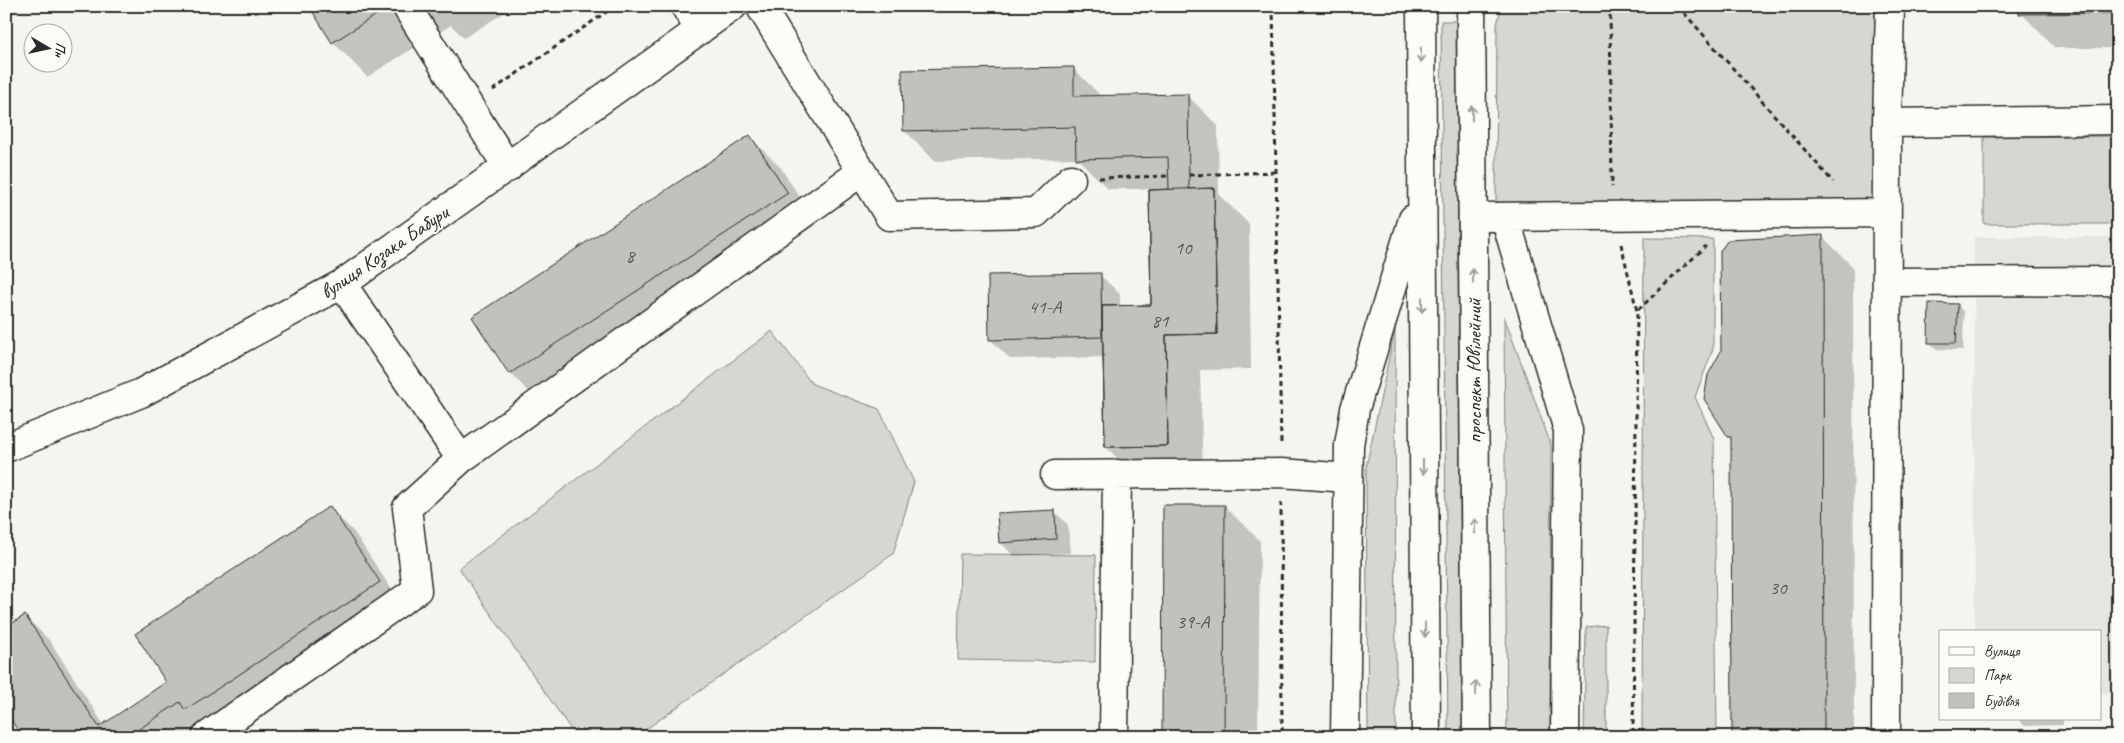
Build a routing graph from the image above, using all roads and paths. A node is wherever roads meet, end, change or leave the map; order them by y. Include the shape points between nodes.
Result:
1 (615, 6) edge
2 (685, 6) edge
3 (733, 6) edge
4 (760, 6) edge
5 (1272, 6) edge
6 (1421, 6) edge
7 (1471, 6) edge
8 (1610, 6) edge
9 (1678, 6) edge
10 (1890, 6) edge
11 (408, 9) dead end
12 (700, 30) junction
13 (470, 106) junction
14 (2118, 120) edge
15 (1886, 123) junction
16 (508, 168) junction
17 (861, 172) junction
18 (1277, 172) junction
19 (1189, 175) dead end
20 (1169, 176) dead end
21 (1071, 179) joint
22 (1421, 193) junction
23 (1860, 213) junction
24 (1887, 213) junction
25 (1738, 214) junction
26 (1614, 216) junction
27 (1473, 217) junction
28 (1505, 217) junction
29 (2118, 281) edge
30 (1887, 282) junction
31 (342, 284) junction
32 (1637, 311) junction
33 (6, 448) edge
34 (461, 459) junction
35 (1281, 473) junction
36 (1117, 474) junction
37 (1055, 475) dead end
38 (1348, 478) junction
39 (206, 737) edge
40 (1114, 737) edge
41 (1282, 737) edge
42 (1345, 737) edge
43 (1426, 737) edge
44 (1477, 737) edge
45 (1564, 737) edge
46 (1633, 737) edge
47 (1886, 737) edge

1 - 13 path
2 - 12 street
3 - 12 street, вулиця Козака Бабури
4 - 17 street
5 - 18 path
6 -> 22 street
27 -> 7 street, проспект Ювілейний
8 - 26 path
9 - 23 path
10 - 15 street
11 - 13 street
12 - 16 street, вулиця Козака Бабури
13 - 16 street
14 - 15 street
15 - 24 street
16 - 31 street, вулиця Козака Бабури
17 - 21 street via 889,216 1036,213
17 - 34 street
18 - 19 path
18 - 35 path
20 - 21 path
22 - 38 street via 1356,410 1349,445
22 -> 43 street
23 - 24 street
23 - 25 street
24 - 30 street
25 - 26 street
25 - 32 path
26 - 28 street
26 - 32 path
27 - 28 street
44 -> 27 street, проспект Ювілейний
28 - 45 street via 1568,430
29 - 30 street
30 - 47 street
31 - 33 street, вулиця Козака Бабури via 141,393
31 - 34 street
32 - 46 path
34 - 39 street via 407,508 416,590
35 - 36 street
35 - 38 street
35 - 41 path
36 - 37 street
36 - 40 street
38 - 42 street

